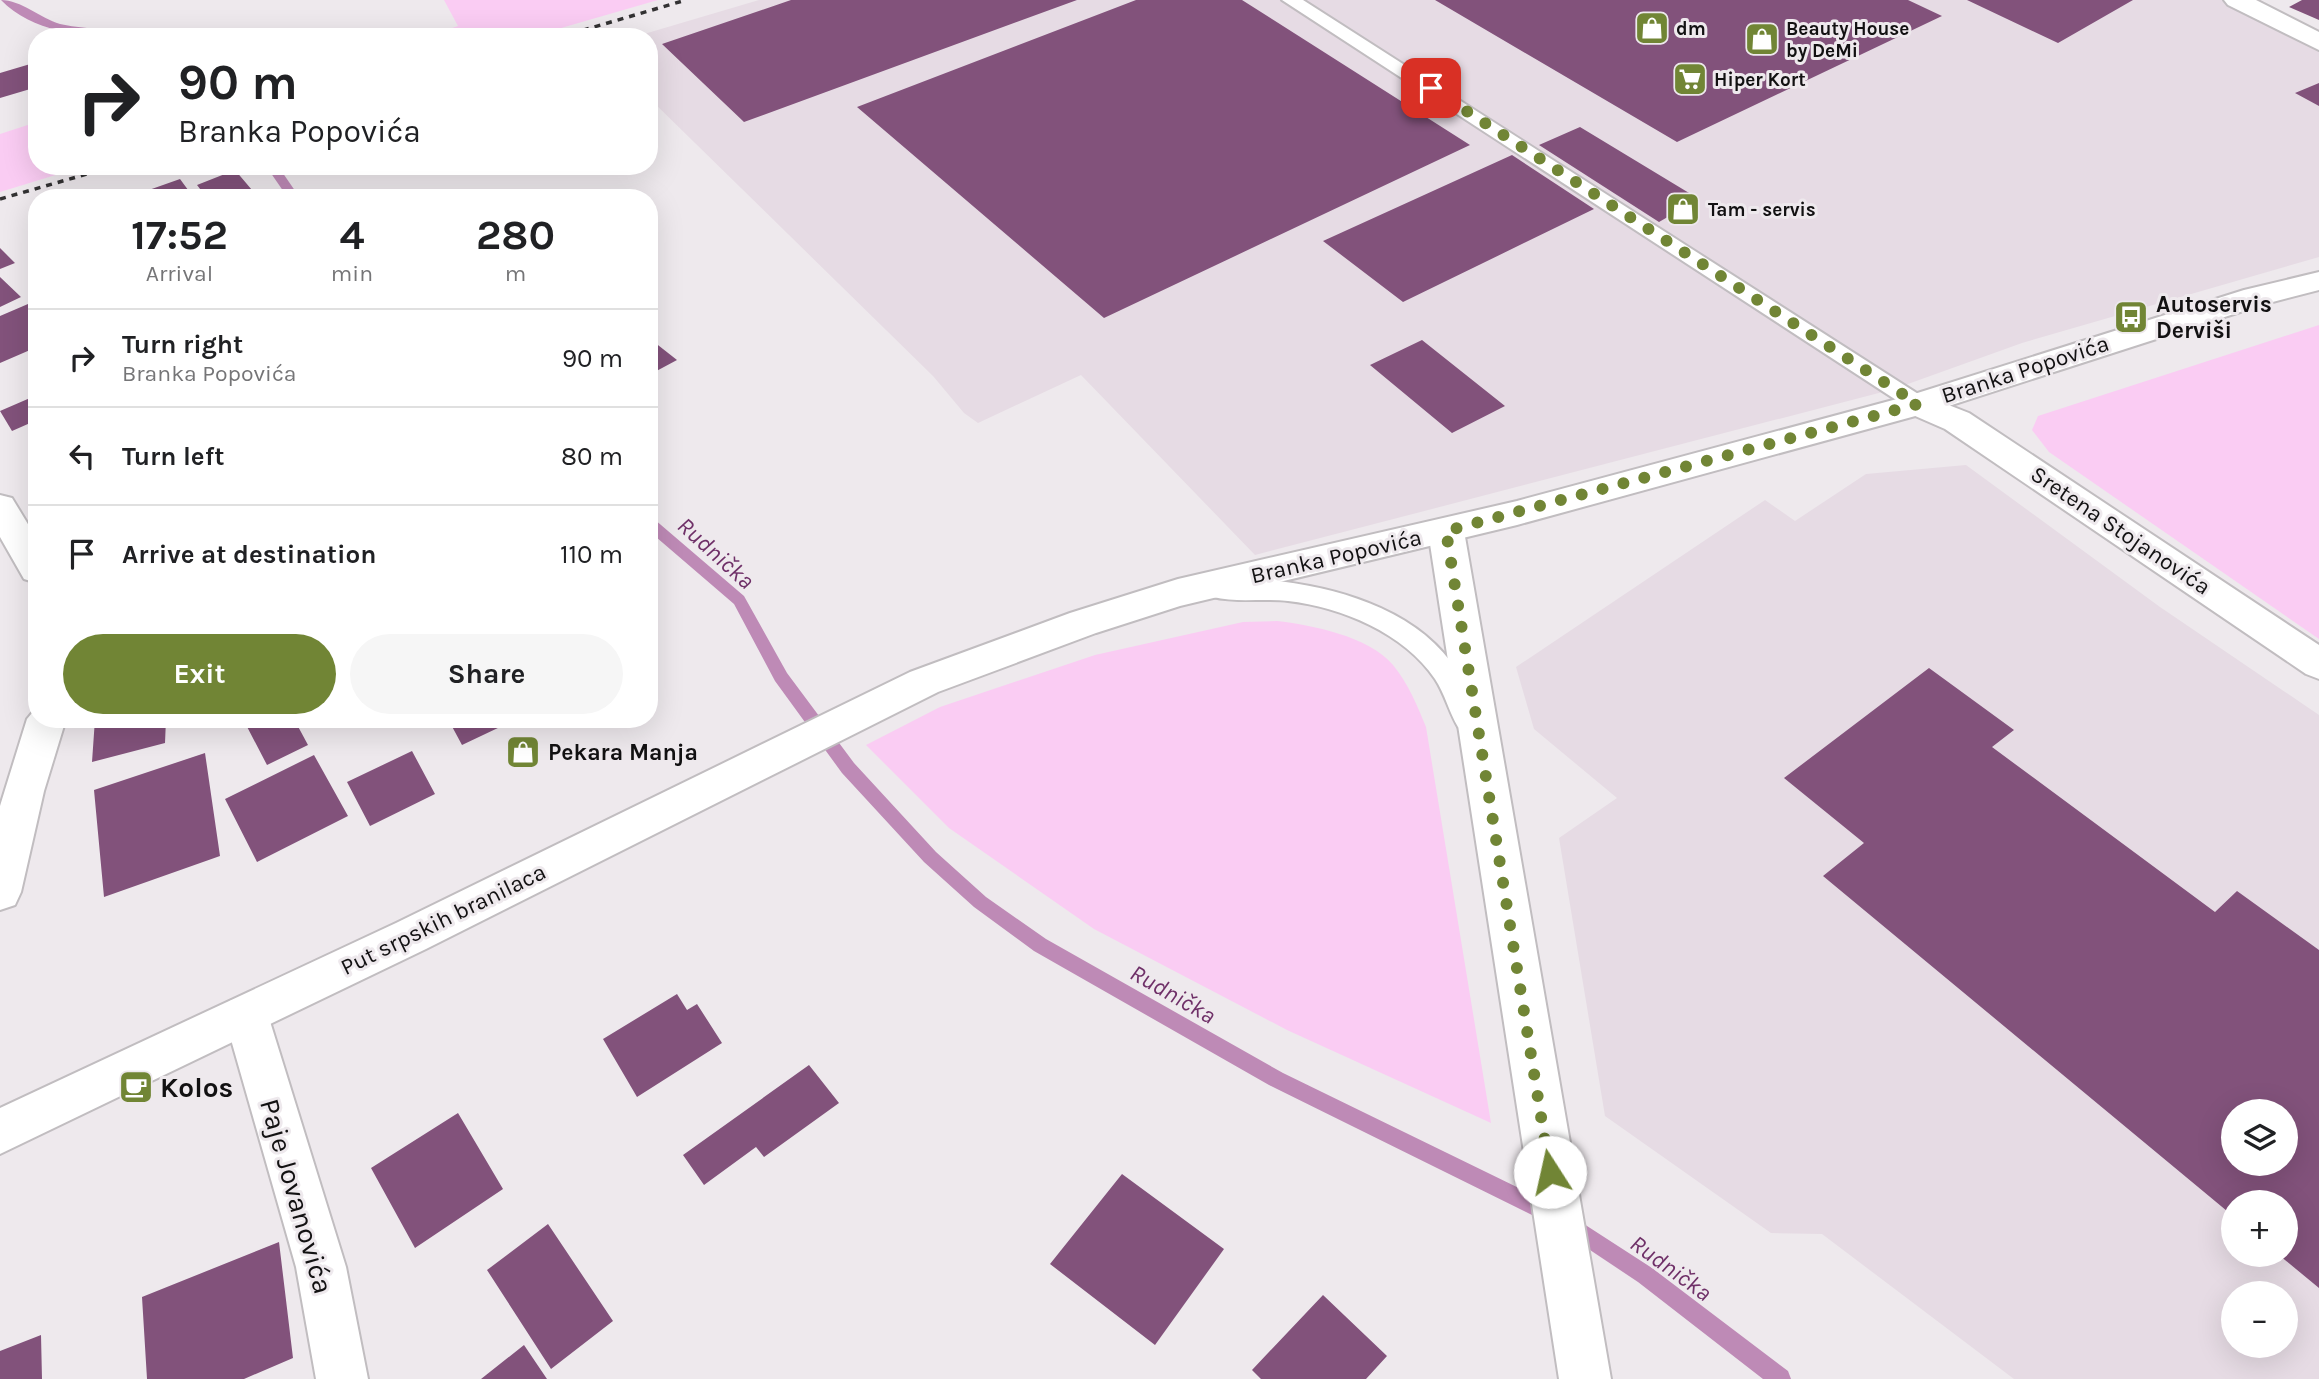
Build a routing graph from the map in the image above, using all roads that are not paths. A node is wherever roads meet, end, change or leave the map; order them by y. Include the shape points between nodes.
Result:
1 (1291, 0) edge
2 (2237, 0) edge
3 (2319, 42) edge
4 (2319, 281) edge
5 (1918, 404) junction
6 (0, 507) edge
7 (1446, 531) junction
8 (28, 555) edge
9 (1178, 593) junction
10 (2319, 664) edge
11 (885, 703) joint
12 (44, 728) edge
13 (1479, 747) junction
14 (0, 892) edge
15 (246, 1015) junction
16 (0, 1132) edge
17 (342, 1379) edge
18 (1585, 1379) edge

1 - 5 lane
2 - 3 main road
4 - 5 main road, Branka Popovića via 2228,305
5 - 7 main road, Branka Popovića
5 - 10 main road, Sretena Stojanovića via 1957,421
6 - 8 main road
7 - 9 main road, Branka Popovića
7 - 13 main road
9 - 11 main road, Branka Popovića via 924,681
9 - 13 lane via 1264,587 1311,593 1362,609 1416,641 1446,674
11 - 15 main road, Put srpskih branilaca
12 - 14 main road
13 - 18 main road
15 - 16 main road, Put srpskih branilaca
15 - 17 main road, Paje Jovanovića via 321,1267

